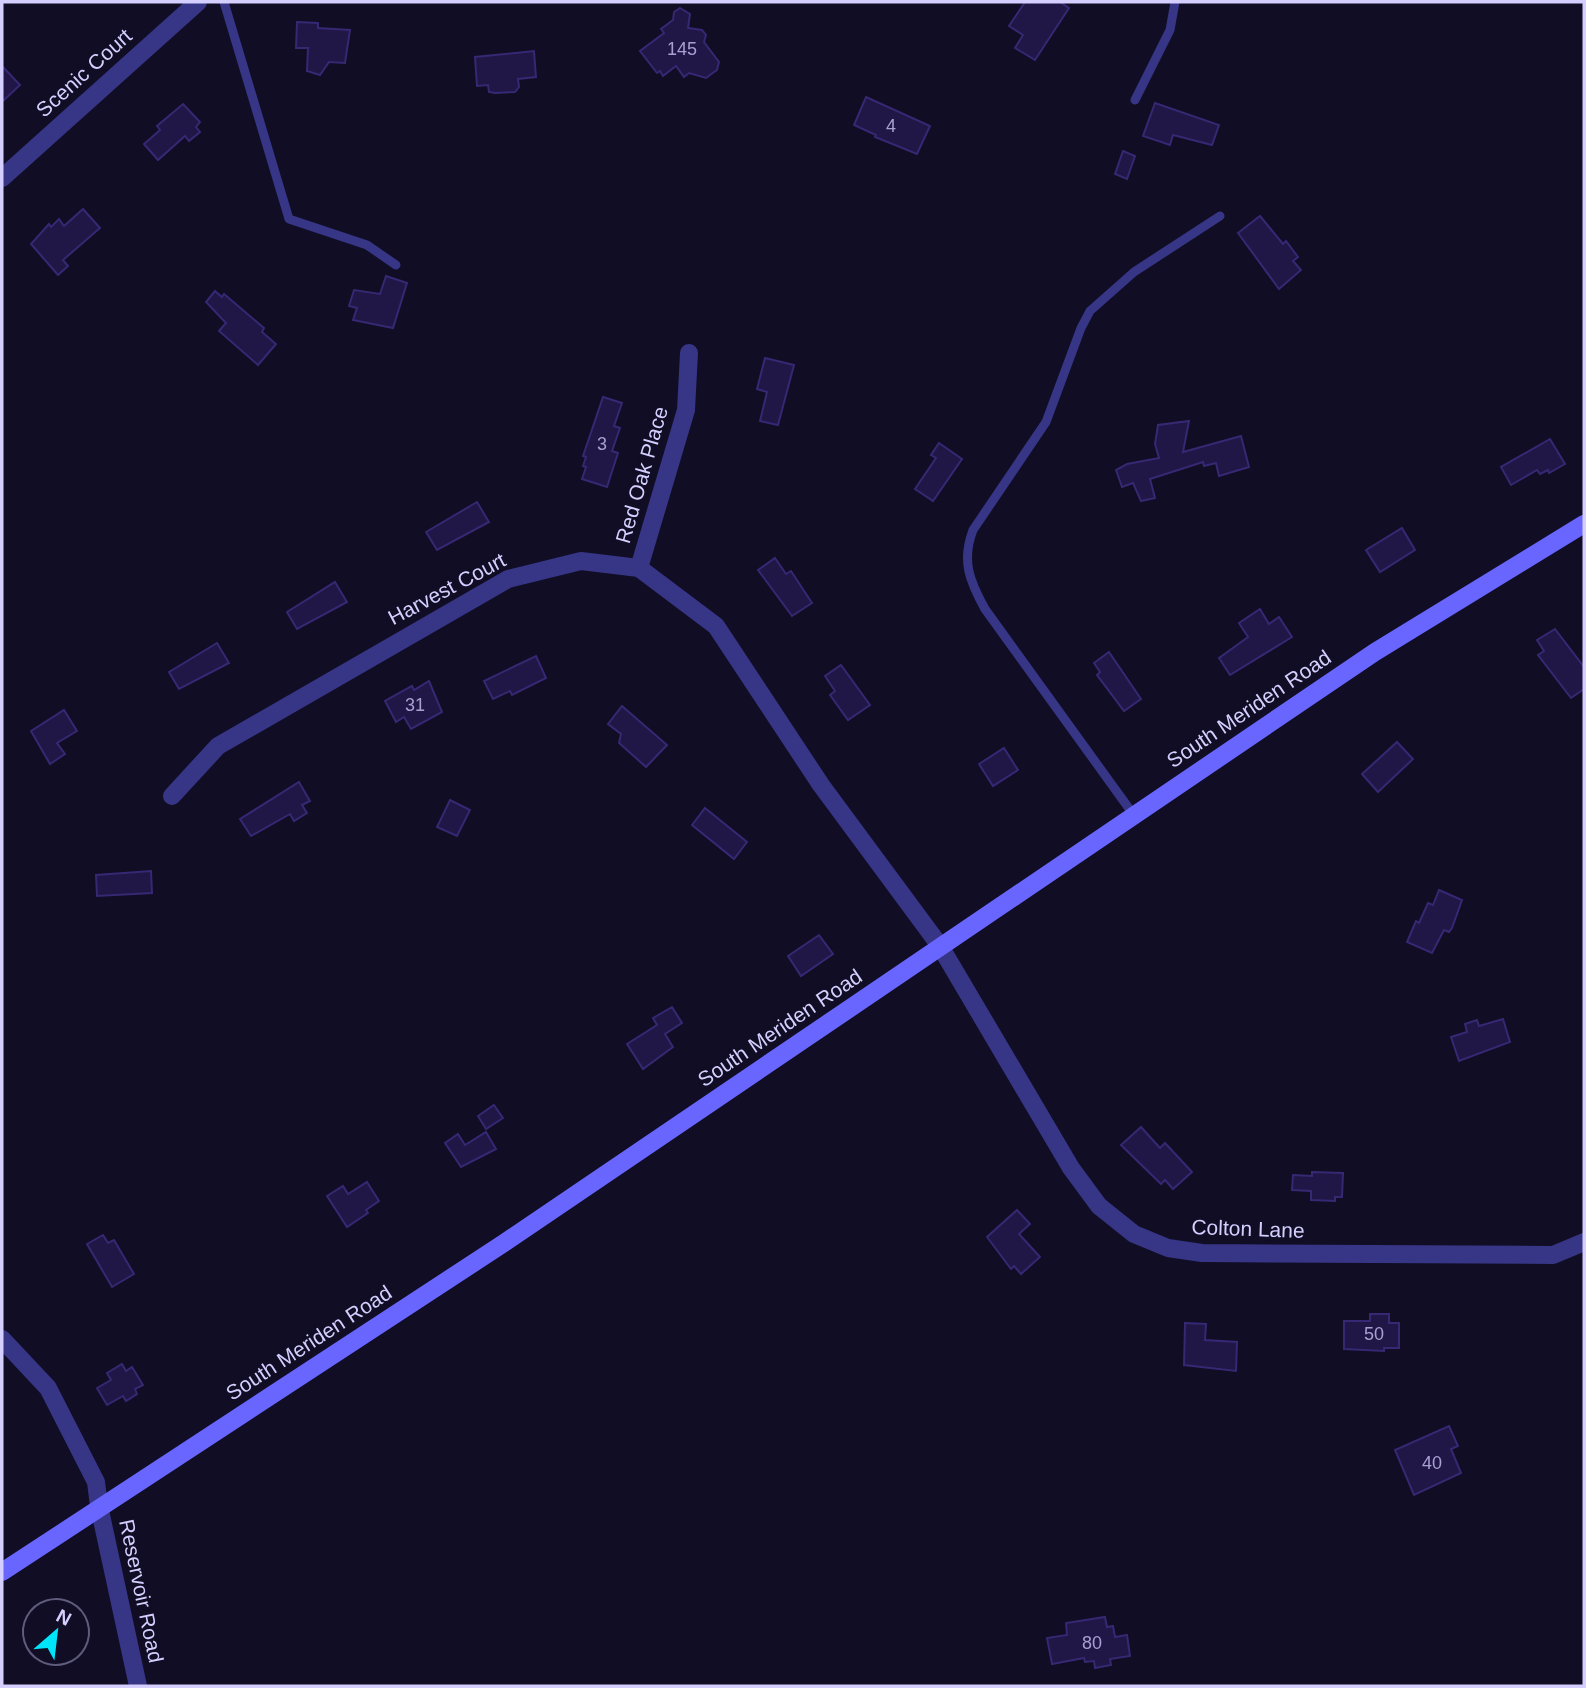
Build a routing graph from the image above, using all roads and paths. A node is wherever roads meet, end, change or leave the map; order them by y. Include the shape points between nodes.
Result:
1 (198, 2) edge
2 (224, 2) edge
3 (1175, 2) edge
4 (1135, 100) dead end
5 (2, 178) edge
6 (1220, 216) dead end
7 (396, 265) dead end
8 (689, 353) dead end
9 (1584, 524) edge
10 (639, 568) junction
11 (172, 796) dead end
12 (1133, 814) junction
13 (940, 946) junction
14 (1584, 1242) edge
15 (2, 1339) edge
16 (99, 1506) junction
17 (2, 1572) edge
18 (138, 1686) edge

1 - 5 street, Scenic Court
2 - 7 lane via 289,219 367,245
3 - 4 lane via 1170,30
6 - 12 lane via 1134,272 1090,311 1046,422 973,530 966,548 972,586 985,609
8 - 10 street, Red Oak Place via 686,410
9 - 12 main road, South Meriden Road via 1444,608
10 - 11 street, Harvest Court via 581,561 508,579 218,746
10 - 13 street via 716,626 821,785
12 - 13 main road, South Meriden Road
13 - 14 street, Colton Lane via 1071,1168 1099,1206 1134,1234 1168,1248 1202,1253 1553,1255
13 - 16 main road, South Meriden Road via 493,1251
15 - 16 street, Reservoir Road via 48,1388 96,1482
16 - 17 main road, South Meriden Road
16 - 18 street, Reservoir Road

